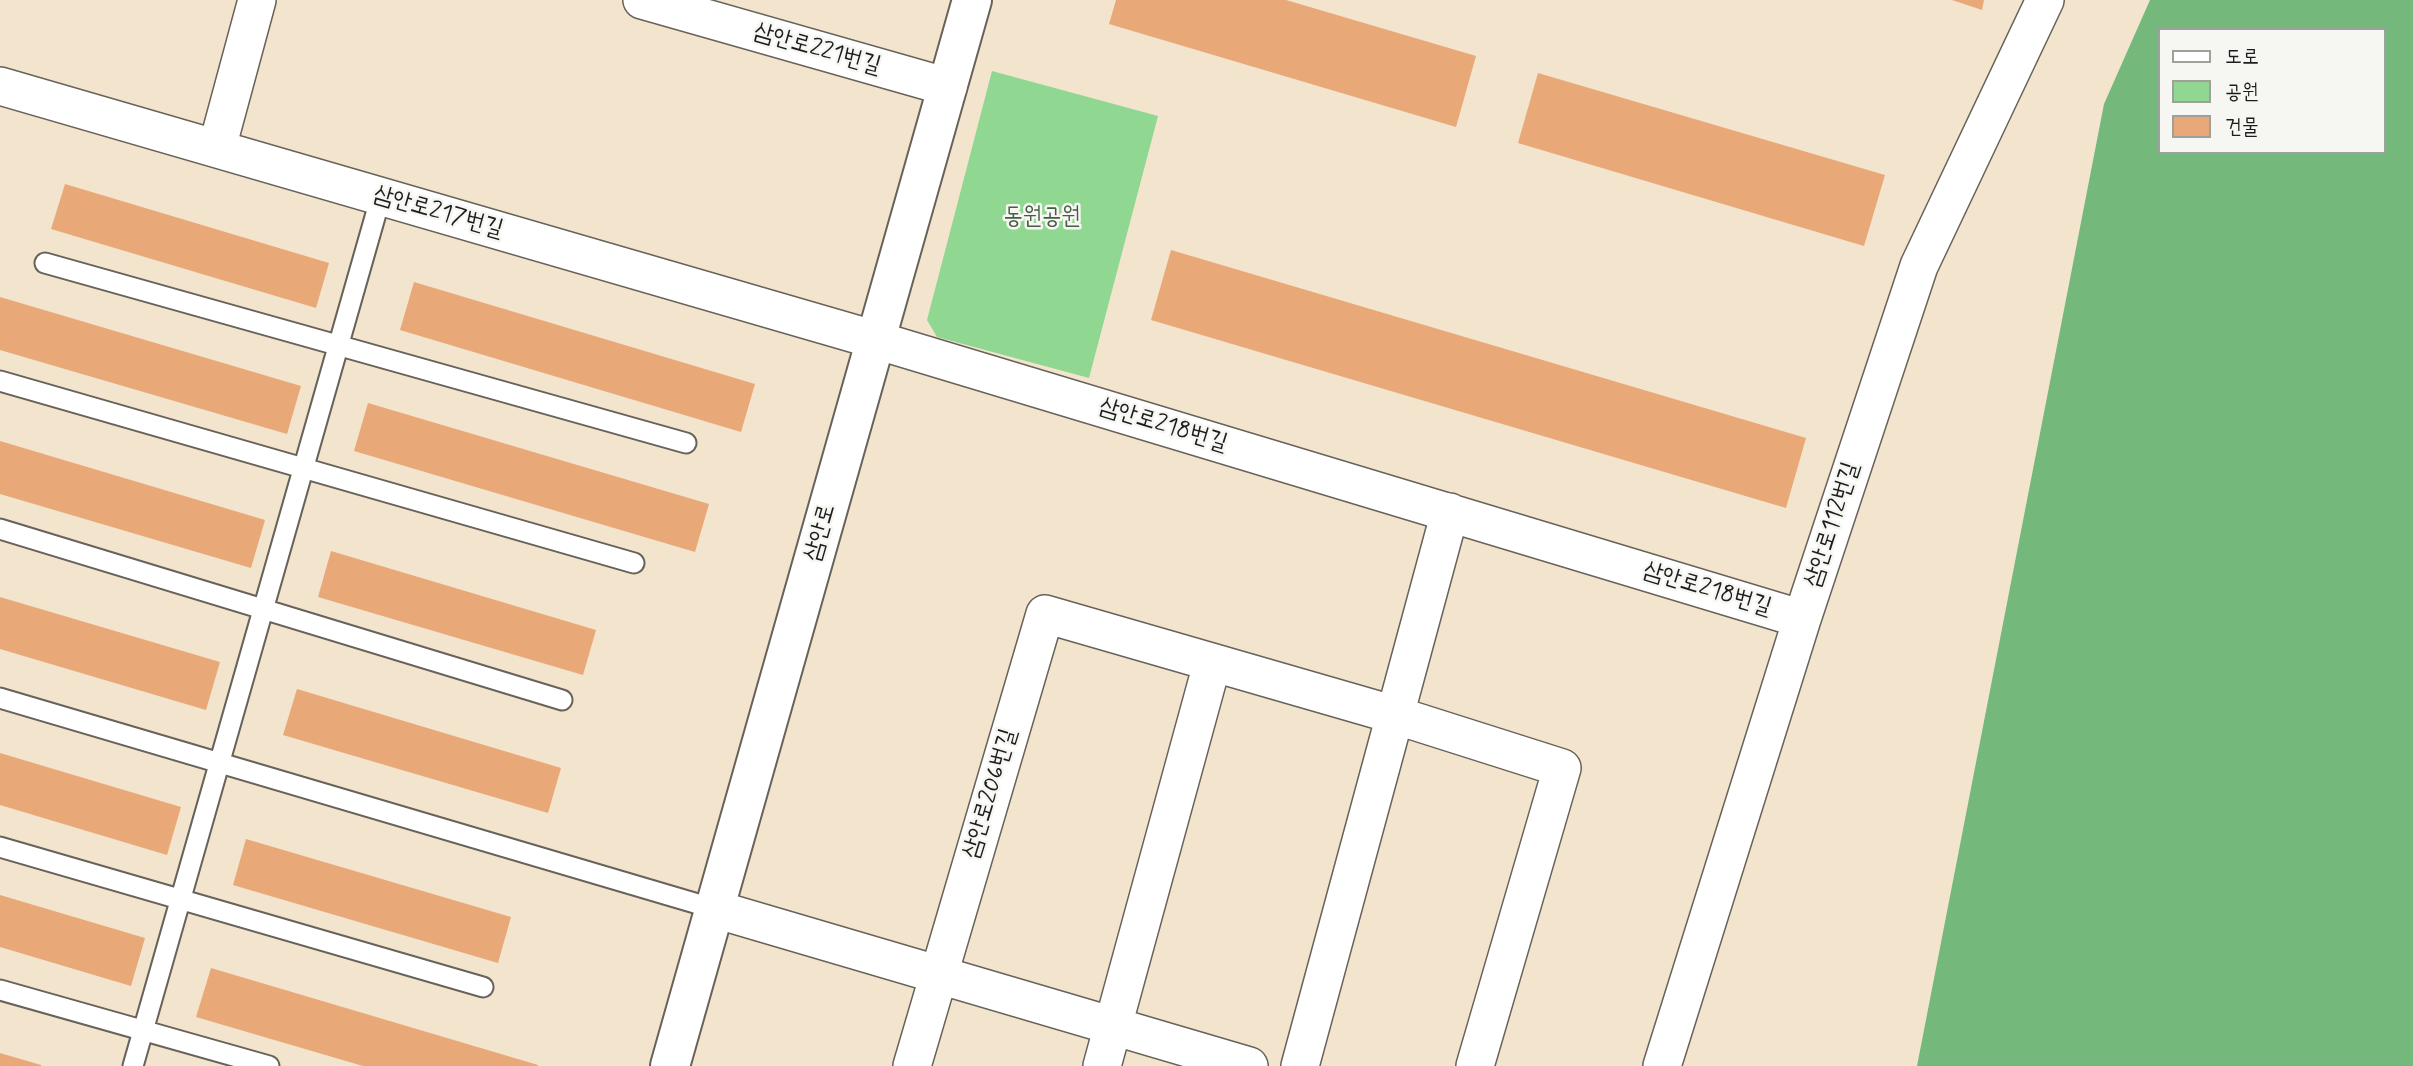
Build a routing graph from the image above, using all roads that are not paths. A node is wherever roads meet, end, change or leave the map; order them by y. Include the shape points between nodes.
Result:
1 (257, 0) edge
2 (642, 0) edge
3 (972, 0) edge
4 (2045, 0) edge
5 (689, 6) edge
6 (0, 86) edge
7 (948, 87) junction
8 (217, 148) junction
9 (381, 196) junction
10 (45, 263) dead end
11 (876, 340) junction
12 (338, 345) junction
13 (0, 381) edge
14 (686, 443) dead end
15 (304, 468) junction
16 (1450, 513) junction
17 (0, 529) edge
18 (634, 563) dead end
19 (263, 609) junction
20 (1802, 619) junction
21 (1212, 664) junction
22 (0, 698) edge
23 (562, 700) dead end
24 (1395, 715) junction
25 (219, 763) junction
26 (0, 846) edge
27 (181, 899) junction
28 (715, 909) junction
29 (937, 974) junction
30 (483, 987) dead end
31 (0, 990) edge
32 (1114, 1026) junction
33 (144, 1031) junction
34 (134, 1066) edge
35 (268, 1066) edge
36 (670, 1066) edge
37 (912, 1066) edge
38 (1102, 1066) edge
39 (1249, 1066) edge
40 (1300, 1066) edge
41 (1475, 1066) edge
42 (1662, 1066) edge

1 - 8 street
2 - 5 street, 삼안로221번길
3 - 7 main road, 삼안로
4 - 20 street, 삼안로112번길 via 1919,265
5 - 7 street, 삼안로221번길
6 - 8 street, 삼안로217번길
7 - 11 main road, 삼안로
8 - 9 street, 삼안로217번길
9 - 11 street, 삼안로217번길
9 - 12 lane
10 - 12 lane
11 - 16 street, 삼안로218번길
11 - 28 main road, 삼안로
12 - 14 lane
12 - 15 lane
13 - 15 lane
15 - 18 lane
15 - 19 lane
16 - 20 street, 삼안로218번길
16 - 24 street
17 - 19 lane
19 - 23 lane
19 - 25 lane
20 - 42 street, 삼안로112번길
21 - 24 street
21 - 29 street, 삼안로206번길 via 1045,614
21 - 32 street
22 - 25 lane
24 - 40 street
24 - 41 street via 1562,768
25 - 27 lane
25 - 28 lane
26 - 27 lane
27 - 30 lane
27 - 33 lane
28 - 29 street
28 - 36 main road, 삼안로
29 - 32 street
29 - 37 street, 삼안로206번길
31 - 33 lane
32 - 38 street
32 - 39 street
33 - 34 lane
33 - 35 lane

